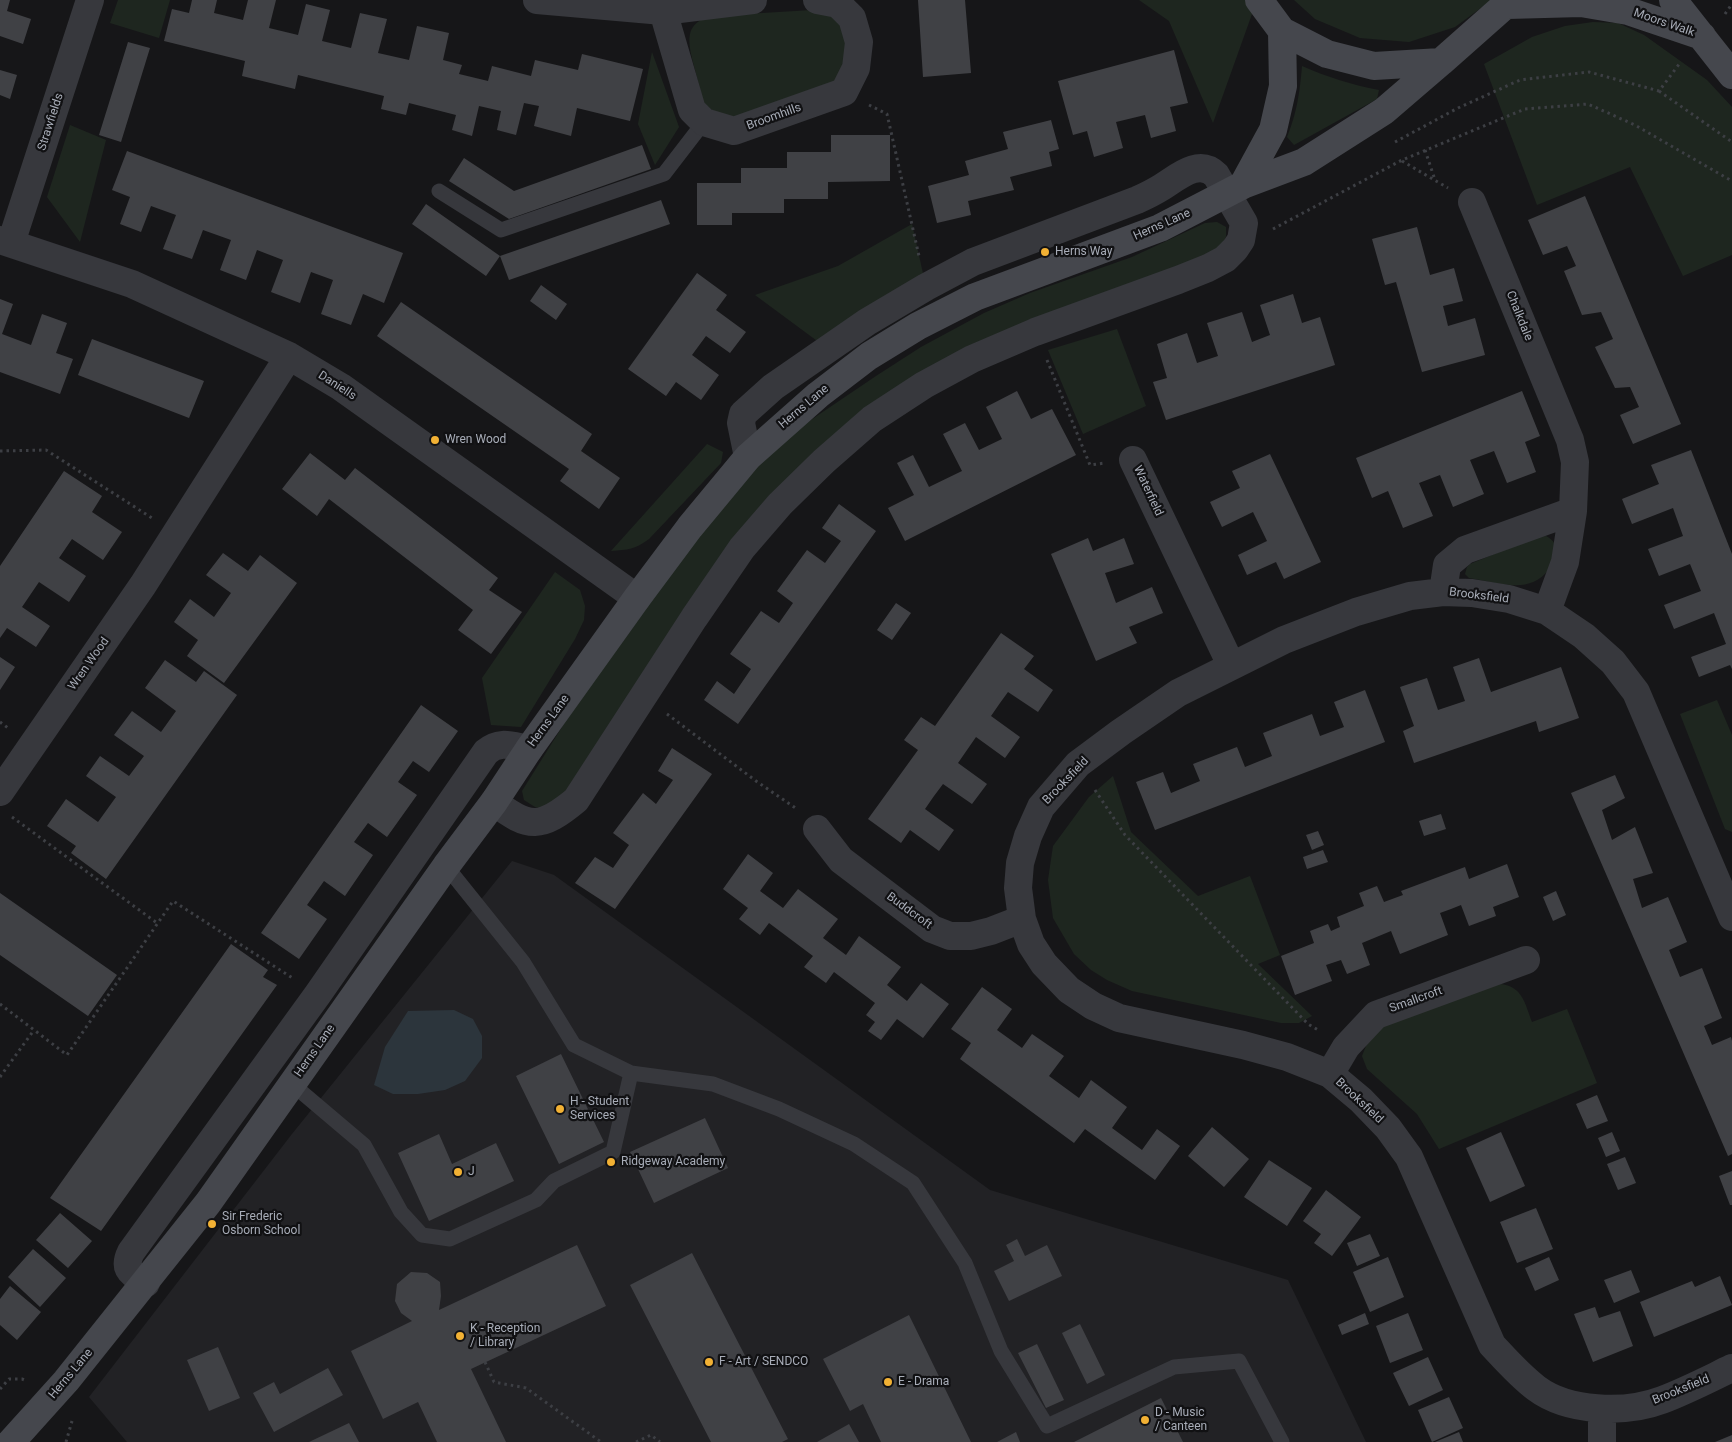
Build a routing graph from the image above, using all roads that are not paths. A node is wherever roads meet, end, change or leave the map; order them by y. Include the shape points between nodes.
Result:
1 (90, 0) edge
2 (537, 0) edge
3 (753, 0) edge
4 (817, 0) edge
5 (1259, 0) edge
6 (1673, 0) edge
7 (1509, 3) edge
8 (664, 11) junction
9 (1282, 31) junction
10 (1702, 36) junction
11 (1441, 62) junction
12 (1732, 76) edge
13 (704, 122) junction
14 (1235, 189) junction
15 (439, 190) dead end
16 (1472, 202) road end
17 (6, 242) edge
18 (289, 356) junction
19 (748, 457) junction
20 (1133, 460) road end
21 (1573, 511) junction
22 (1443, 592) junction
23 (637, 598) junction
24 (1547, 611) junction
25 (1231, 665) junction
26 (529, 749) junction
27 (494, 802) junction
28 (4, 803) edge
29 (817, 829) road end
30 (446, 866) junction
31 (1731, 913) edge
32 (1022, 919) junction
33 (1526, 960) dead end
34 (631, 1073) junction
35 (1330, 1074) junction
36 (292, 1084) junction
37 (146, 1283) junction
38 (1732, 1368) edge
39 (1602, 1409) junction
40 (10, 1438) edge
41 (1282, 1442) edge
42 (1602, 1442) edge

1 - 17 street, Strawfields
2 - 8 street
3 - 8 street
4 - 13 street, Broomhills via 838,4 852,18 859,42 856,68 844,92 734,131
5 - 9 street
6 - 10 street, Moors Walk
7 - 10 street, Moors Walk via 1581,3 1628,11
7 - 11 street, Herns Lane
8 - 13 street via 692,110
9 - 11 street via 1327,54 1374,66
9 - 14 street via 1283,86 1273,130
10 - 12 street, Moors Walk
11 - 14 street, Herns Lane via 1384,111 1304,162
13 - 15 lane via 664,174 501,230
14 - 19 street, Herns Lane via 1160,228 975,297 918,326 869,356 818,394
14 - 19 street via 1212,170 1194,168 1137,200 973,262 926,287 867,322 781,381 744,414 741,423
14 - 27 street via 1244,224 1241,240 1225,259 972,359 872,419 780,504 742,548 576,800 559,815 534,824 514,817
16 - 21 street, Chalkdale via 1570,440 1576,462
17 - 18 street, Daniells via 132,284
18 - 23 street, Daniells via 341,387
18 - 28 street, Wren Wood
19 - 23 street, Herns Lane
20 - 25 street, Waterfield
21 - 22 street via 1465,550 1447,565
21 - 24 street, Chalkdale via 1565,562
22 - 24 street, Brooksfield via 1509,598
22 - 25 street, Brooksfield via 1410,596 1356,612
23 - 26 street, Herns Lane
24 - 31 street, Brooksfield via 1584,636 1613,662 1636,692
25 - 32 street, Brooksfield via 1178,692 1078,764 1041,807 1020,863 1018,888
26 - 27 street, Herns Lane
26 - 37 street via 500,744 486,752 318,994 131,1252 127,1268
27 - 30 street, Herns Lane
29 - 32 street, Buddcroft via 841,860 932,929 950,936 971,936
30 - 34 lane via 523,962 574,1044
30 - 36 street, Herns Lane
32 - 35 street, Brooksfield via 1031,944 1044,964 1069,990 1093,1006 1119,1018 1243,1044
33 - 35 street, Smallcroft via 1376,1015 1346,1047
34 - 36 lane via 613,1152 554,1181 536,1200 450,1239 422,1235 401,1212 364,1145
34 - 41 lane via 712,1084 771,1106 854,1144 913,1183 966,1263 1002,1351 1047,1426 1174,1367 1239,1361
35 - 39 street, Brooksfield via 1388,1128 1408,1156 1492,1345 1537,1389 1562,1401
36 - 37 street, Herns Lane via 208,1203
37 - 40 street, Herns Lane via 66,1381
38 - 39 street, Brooksfield via 1660,1401
39 - 42 street

